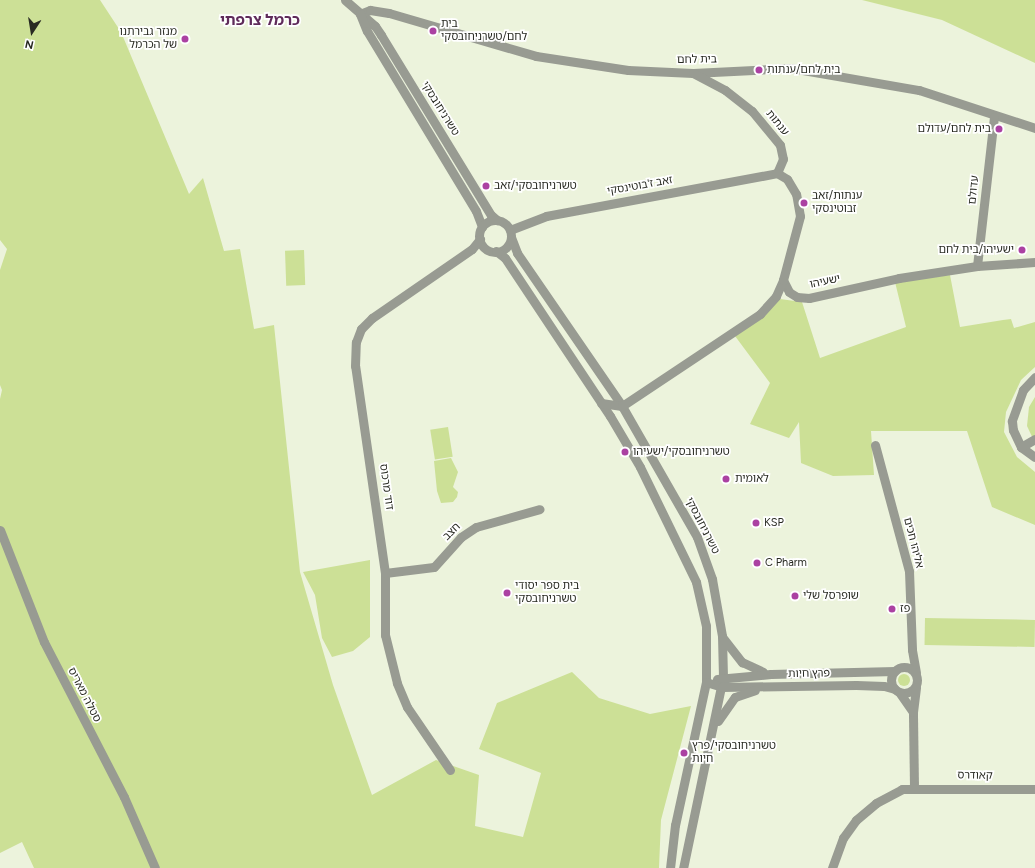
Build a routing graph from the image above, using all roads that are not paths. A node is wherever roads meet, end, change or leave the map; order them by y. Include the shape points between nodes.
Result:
1 (344, 0) edge
2 (360, 14) junction
3 (693, 73) junction
4 (994, 117) junction
5 (1035, 128) edge
6 (776, 173) junction
7 (497, 220) junction
8 (482, 226) junction
9 (510, 233) junction
10 (480, 239) junction
11 (485, 248) junction
12 (472, 249) junction
13 (496, 251) junction
14 (1035, 262) edge
15 (978, 266) junction
16 (784, 280) junction
17 (1035, 377) edge
18 (600, 402) junction
19 (622, 406) junction
20 (1035, 439) edge
21 (875, 445) dead end
22 (1021, 447) junction
23 (1035, 457) edge
24 (540, 509) dead end
25 (0, 530) edge
26 (385, 573) junction
27 (722, 636) junction
28 (912, 650) junction
29 (897, 670) junction
30 (848, 672) junction
31 (916, 673) junction
32 (771, 674) junction
33 (723, 677) junction
34 (706, 682) junction
35 (856, 685) junction
36 (777, 686) junction
37 (722, 687) junction
38 (916, 687) junction
39 (897, 691) junction
40 (912, 712) junction
41 (712, 731) junction
42 (450, 770) dead end
43 (914, 787) junction
44 (1035, 789) edge
45 (155, 868) edge
46 (670, 868) edge
47 (683, 868) edge
48 (832, 868) edge

1 - 2 street, טשרניחובסקי
2 - 3 street, בית לחם via 370,10 389,13 536,56 635,71
2 - 7 street, טשרניחובסקי via 381,35 491,215
2 - 8 street, טשרניחובסקי via 367,31
3 - 4 street, בית לחם via 791,68 919,90
3 - 6 street, ענתות via 725,90 757,117 780,145 783,159
4 - 5 street, בית לחם
4 - 15 street, עדולם
6 - 9 street, זאב ז'בוטינסקי via 546,216
6 - 16 street via 787,179 796,194 800,216
7 - 8 street via 489,221
7 - 9 street
8 - 10 street
9 - 13 street via 508,245
9 - 19 street, טשרניחובסקי via 517,253
10 - 11 street
10 - 12 street, דוד מרכוס
11 - 12 street
11 - 13 street
12 - 26 street, דוד מרכוס via 372,318 361,329 356,342 355,366
13 - 18 street via 506,258
14 - 15 street, ישעיהו
15 - 16 street, ישעיהו via 899,278 809,298 796,297 789,292
16 - 19 street via 776,296 760,314
17 - 22 street via 1023,390 1012,421
18 - 19 street
18 - 34 street via 640,467 696,582 706,626
19 - 27 street, טשרניחובסקי via 700,545 712,579
20 - 22 street
21 - 28 street, אליהו חכים via 909,571
22 - 23 street
24 - 26 street, חצב via 476,527 461,537 434,567
25 - 45 street, סטלה מאריס via 44,642 124,797
26 - 42 street, דוד מרכוס via 385,635 396,683 407,707
27 - 32 street via 728,648 742,662
27 - 33 street, טשרניחובסקי
28 - 29 street
28 - 31 street, אליהו חכים
29 - 30 street, פרץ חיות
29 - 31 street via 908,668
29 - 39 street via 891,680
30 - 32 street, פרץ חיות
30 - 35 street via 851,681
31 - 38 street
32 - 33 street, פרץ חיות
33 - 34 street, פרץ חיות
33 - 37 street, טשרניחובסקי
34 - 37 street, פרץ חיות
34 - 46 street via 678,811
35 - 36 street, פרץ חיות
35 - 39 street, פרץ חיות via 884,686
36 - 37 street, פרץ חיות
36 - 41 street via 735,697 726,706
37 - 41 street, טשרניחובסקי
38 - 39 street via 910,692
38 - 40 street
39 - 40 street
40 - 43 street
41 - 47 street, טשרניחובסקי
43 - 44 street, קאודרס
43 - 48 street via 888,796 856,820 844,838

